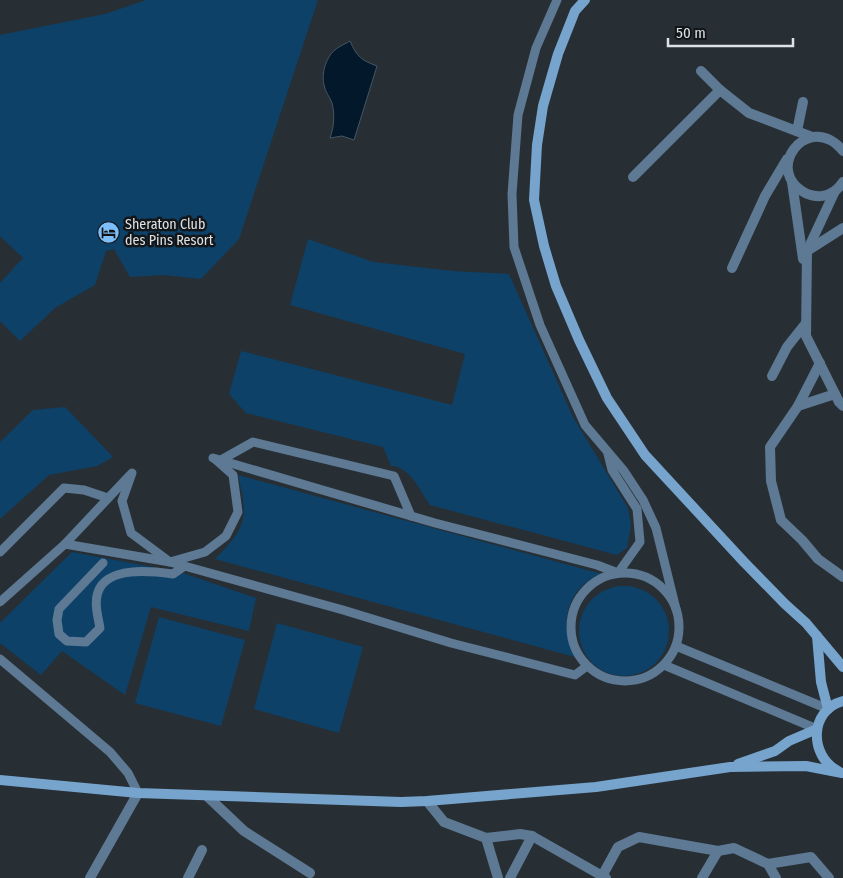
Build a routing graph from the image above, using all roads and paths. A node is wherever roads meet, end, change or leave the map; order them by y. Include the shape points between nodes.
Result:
1 (557, 0) edge
2 (585, 0) edge
3 (701, 71) dead end
4 (720, 90) junction
5 (804, 102) dead end
6 (797, 131) junction
7 (812, 137) junction
8 (842, 148) edge
9 (790, 154) junction
10 (633, 178) dead end
11 (792, 182) junction
12 (843, 182) edge
13 (835, 191) junction
14 (843, 228) edge
15 (807, 251) junction
16 (732, 268) dead end
17 (806, 278) junction
18 (806, 323) junction
19 (820, 363) junction
20 (772, 376) dead end
21 (835, 394) junction
22 (798, 406) junction
23 (843, 406) edge
24 (607, 451) junction
25 (217, 459) junction
26 (108, 498) junction
27 (411, 516) junction
28 (65, 544) junction
29 (0, 552) edge
30 (170, 562) junction
31 (103, 563) dead end
32 (183, 567) junction
33 (618, 573) junction
34 (843, 577) edge
35 (0, 602) edge
36 (676, 609) junction
37 (817, 636) junction
38 (676, 646) junction
39 (0, 658) edge
40 (664, 665) junction
41 (587, 666) junction
42 (843, 667) edge
43 (843, 701) edge
44 (828, 709) junction
45 (817, 729) junction
46 (730, 767) junction
47 (843, 773) edge
48 (0, 780) edge
49 (138, 794) junction
50 (206, 796) junction
51 (427, 801) junction
52 (532, 836) junction
53 (486, 838) junction
54 (202, 850) dead end
55 (718, 851) junction
56 (768, 864) junction
57 (310, 873) dead end
58 (192, 876) edge
59 (603, 877) edge
60 (90, 878) edge
61 (498, 878) edge
62 (510, 878) edge
63 (702, 878) edge
64 (776, 878) edge
65 (829, 878) edge

1 - 24 lane via 536,48 518,116 512,194 514,247 540,324 585,425
2 - 37 main road via 574,11 558,54 536,145 534,200 556,286 607,398 645,455
3 - 4 street
4 - 6 street via 749,113
4 - 10 street
5 - 6 street
6 - 7 street
7 - 8 street via 832,140
7 - 9 street via 803,140
9 - 11 street via 788,174
9 - 16 street via 765,196
11 - 13 street via 799,190 816,196
11 - 17 street
12 - 13 street
13 - 15 street
14 - 15 street
15 - 17 street
17 - 18 street
18 - 19 street via 806,336
18 - 20 street via 787,347
19 - 21 street
19 - 22 street
21 - 22 street
21 - 23 street
22 - 34 street via 770,447 772,481 781,520 818,559
24 - 33 lane via 612,470 637,509 640,542
24 - 36 lane via 624,470 656,528
25 - 27 lane
25 - 27 lane via 253,442 394,476
25 - 30 lane via 233,475 238,512 226,536 205,552
26 - 28 lane
26 - 29 lane via 64,488
26 - 30 lane via 132,473 122,500 131,534
27 - 33 lane
28 - 30 lane
28 - 35 lane
30 - 32 lane
31 - 32 lane via 59,609 56,620 59,634 67,641 86,642 100,628 97,593 103,582 116,575 142,571 173,574
32 - 41 lane via 575,675
33 - 36 lane via 637,574 654,581 668,593
33 - 41 lane via 587,587 576,601 571,618 571,636 576,652
36 - 38 lane via 679,634
37 - 42 main road
37 - 44 main road via 821,682
38 - 40 lane
38 - 44 lane
39 - 49 lane via 110,752 128,773
40 - 41 lane via 634,681 617,681 601,676
40 - 45 lane
43 - 44 main road
44 - 45 main road
45 - 46 main road via 775,751
45 - 47 main road via 816,740 824,760
46 - 47 main road via 806,766
46 - 51 main road via 596,787
48 - 49 main road
49 - 50 main road
49 - 60 street
50 - 51 main road
50 - 57 street via 244,832
51 - 53 street via 444,822
52 - 53 street via 520,834
52 - 59 street
52 - 62 street
53 - 61 street
54 - 58 street
55 - 56 street via 734,848
55 - 59 street via 639,837 618,847
55 - 63 street
56 - 64 street
56 - 65 street via 811,857

